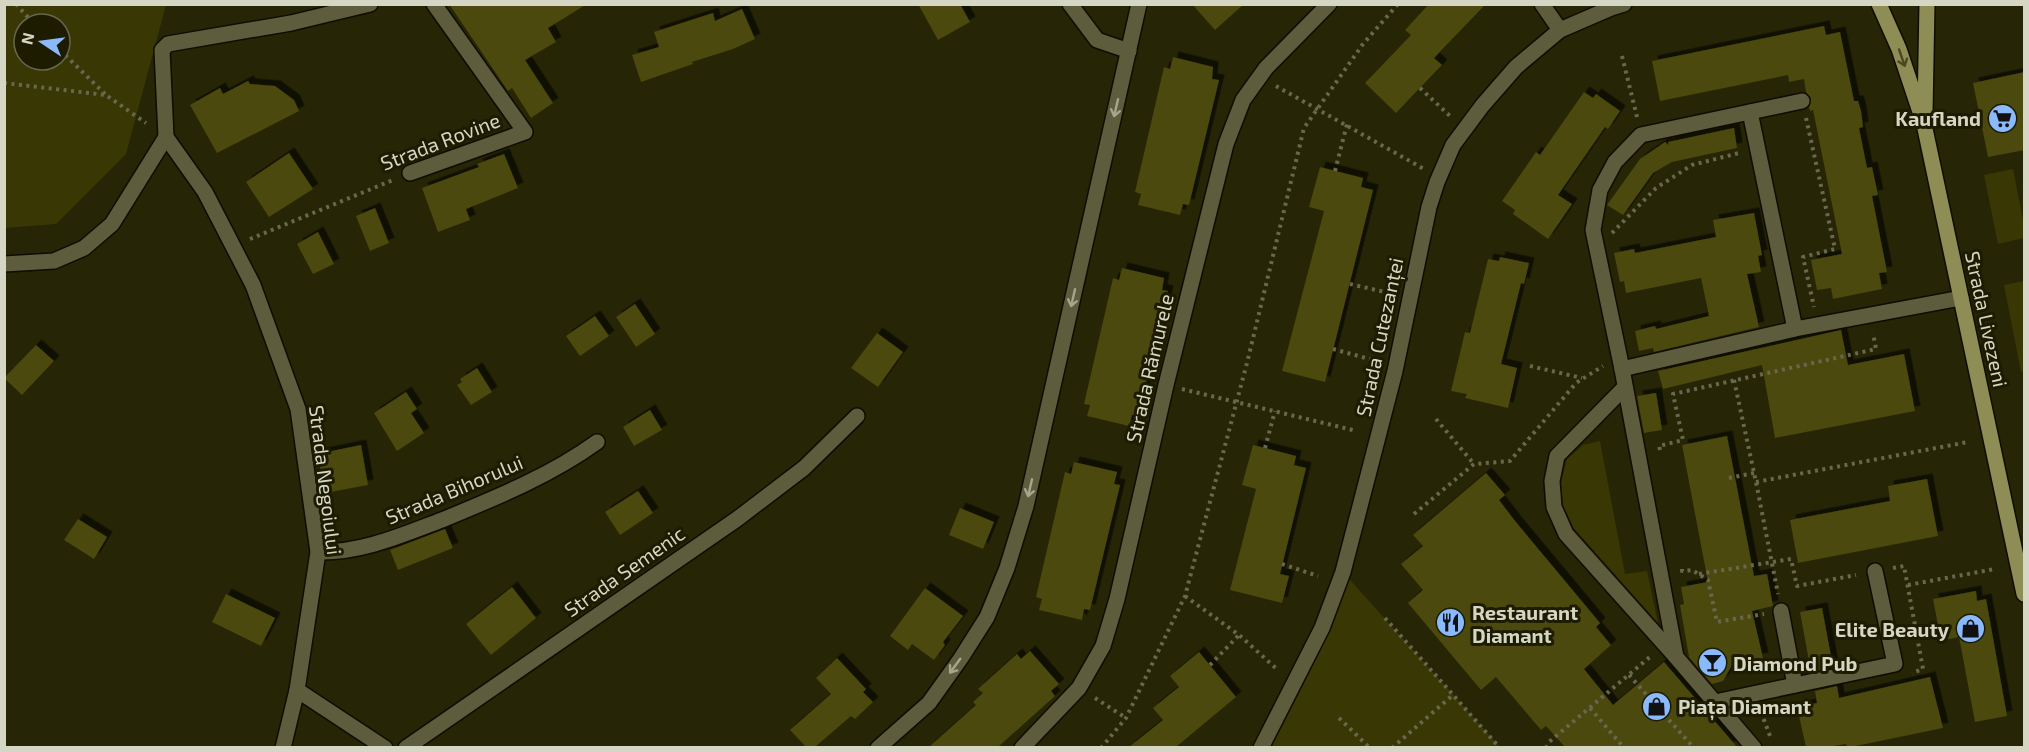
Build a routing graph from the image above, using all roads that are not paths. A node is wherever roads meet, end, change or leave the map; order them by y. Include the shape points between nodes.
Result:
1 (370, 4) edge
2 (434, 4) edge
3 (1070, 4) edge
4 (1139, 4) edge
5 (1329, 4) edge
6 (1542, 4) edge
7 (1624, 4) edge
8 (1879, 4) edge
9 (1927, 4) edge
10 (1560, 30) junction
11 (1129, 51) junction
12 (1802, 101) dead end
13 (1750, 112) junction
14 (1924, 124) junction
15 (166, 137) junction
16 (411, 173) road end
17 (4, 264) edge
18 (1961, 298) junction
19 (1795, 329) junction
20 (1621, 362) junction
21 (1625, 387) junction
22 (857, 416) dead end
23 (597, 442) dead end
24 (318, 552) junction
25 (1875, 571) road end
26 (2025, 594) edge
27 (1781, 611) road end
28 (1676, 657) junction
29 (1795, 685) junction
30 (297, 690) junction
31 (1715, 702) junction
32 (284, 747) edge
33 (385, 747) edge
34 (406, 747) edge
35 (878, 747) edge
36 (1022, 747) edge
37 (1261, 747) edge
38 (1754, 747) edge

1 - 15 street via 291,23 168,44 162,50
2 - 16 street, Strada Rovine via 525,132
3 - 11 street via 1097,40
4 - 11 street
5 - 36 street, Strada Rămurele via 1266,68 1243,100 1226,144 1103,646 1079,688
6 - 10 street
7 - 10 street, Strada Cutezanței
8 -> 14 main road, Strada Livezeni
9 - 14 main road, Strada Livezeni
10 - 37 street, Strada Cutezanței via 1515,67 1482,106 1453,146 1439,177 1429,207 1395,371 1342,572 1322,628
11 -> 35 street via 1026,506 1007,568 987,617 955,667 929,703
12 - 13 street
13 - 19 street
13 - 20 street via 1641,135 1615,162 1599,190 1593,230
14 - 18 main road, Strada Livezeni
15 - 17 street via 112,224 84,248 54,261
15 - 24 street, Strada Negoiului via 205,192 257,295 298,409
18 - 19 street
18 - 26 main road, Strada Livezeni
19 - 20 street
20 - 21 street
21 - 28 street
21 - 28 street via 1557,456 1552,481 1554,507 1566,534
22 - 34 street, Strada Semenic via 804,468 736,519
23 - 24 street, Strada Bihorului via 504,495 400,537
24 - 30 street, Strada Negoiului
25 - 29 street via 1895,664
27 - 29 street
28 - 31 street
29 - 31 street
30 - 32 street, Strada Negoiului
30 - 33 street
31 - 38 street

